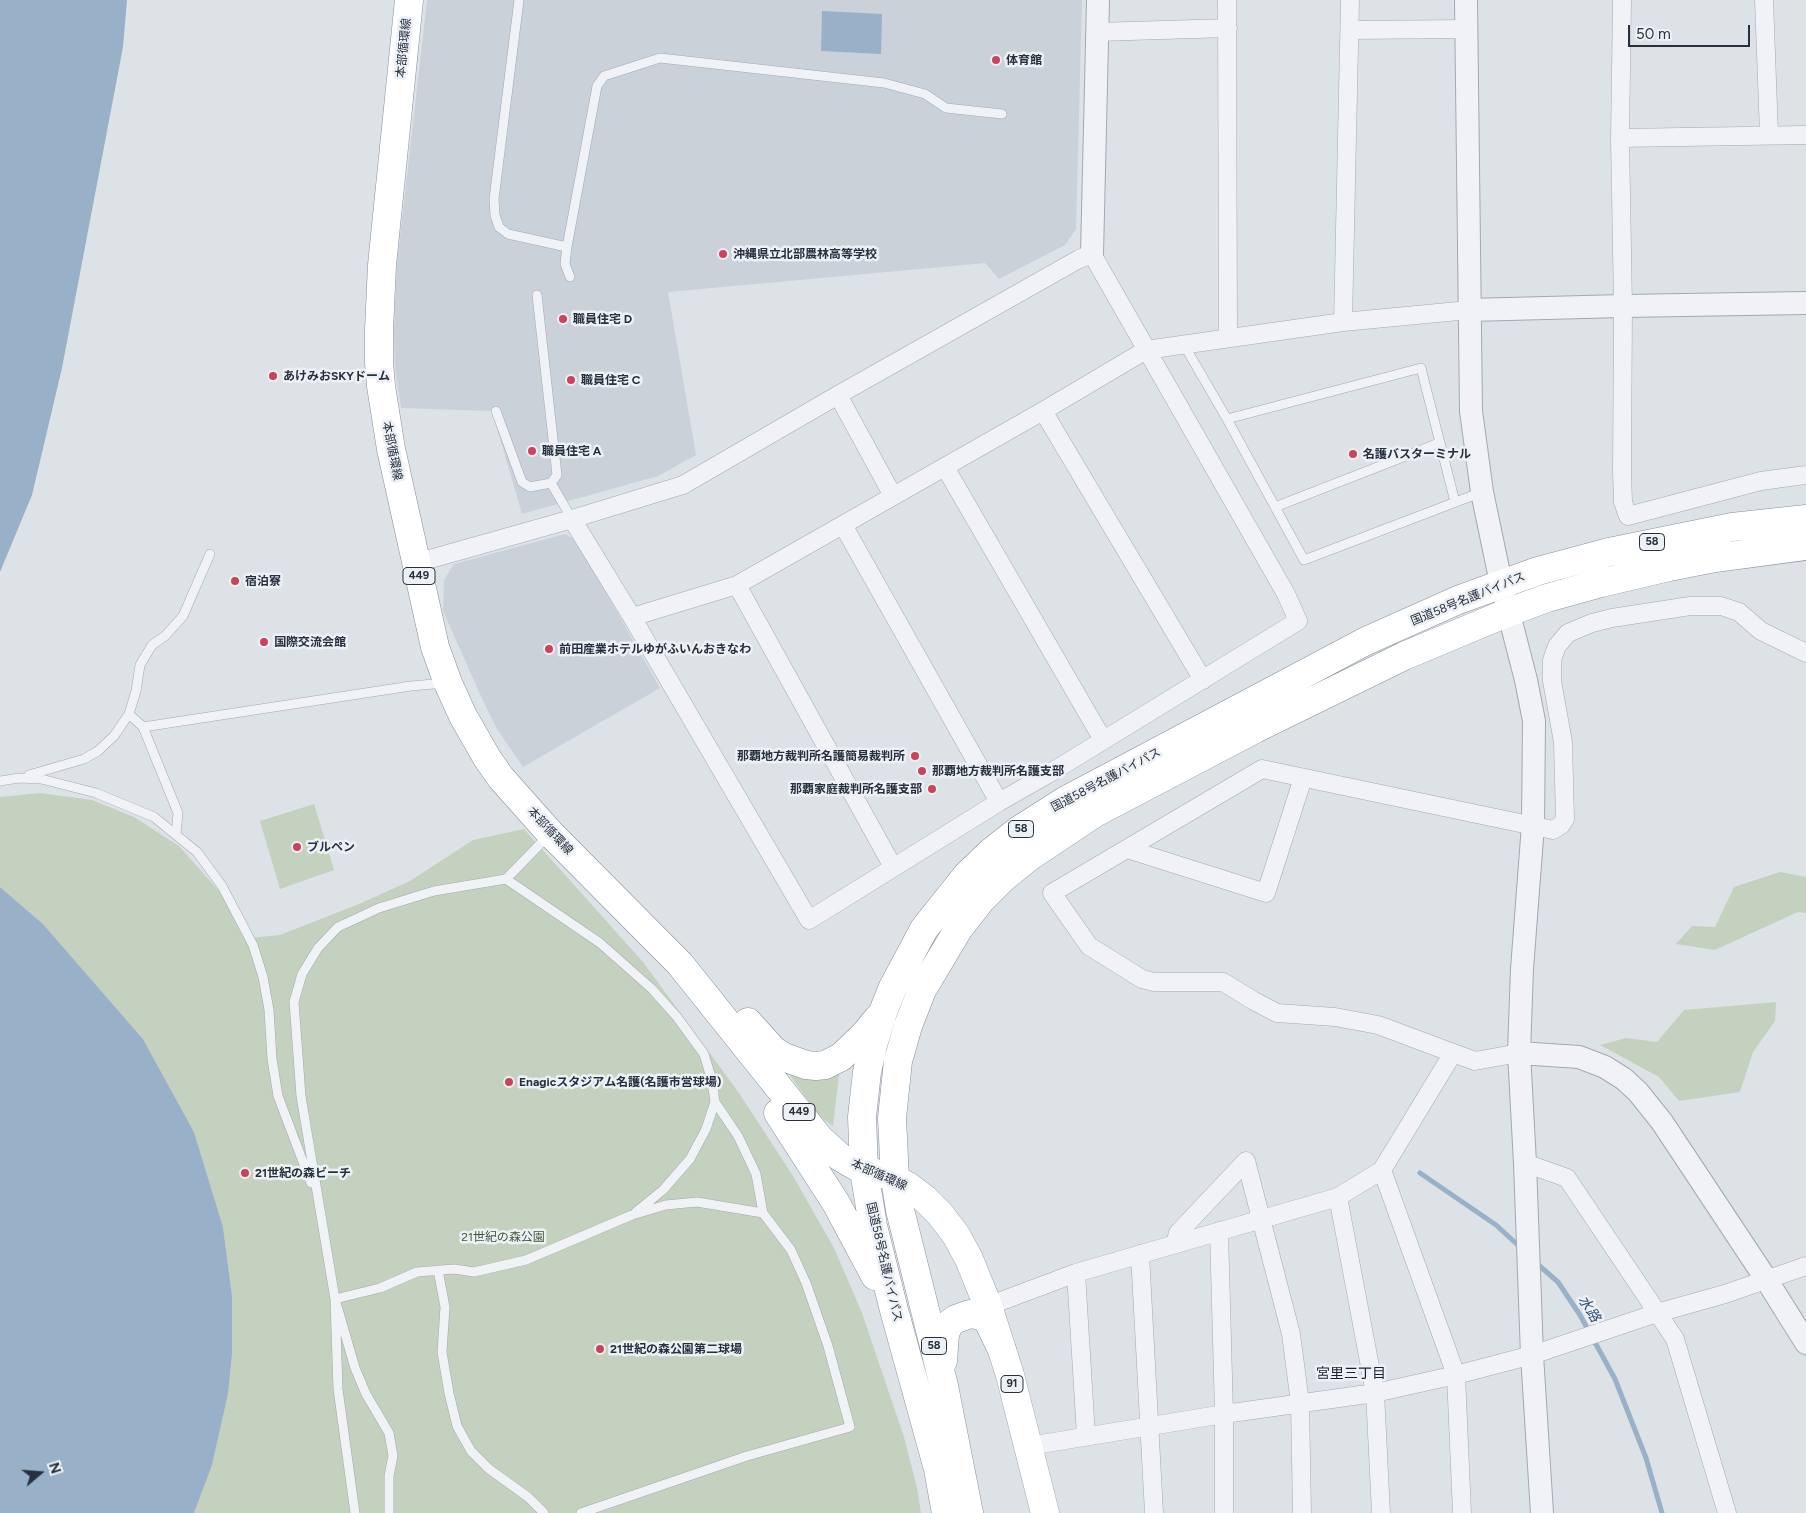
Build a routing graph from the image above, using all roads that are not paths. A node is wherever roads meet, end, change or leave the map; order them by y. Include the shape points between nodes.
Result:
1 (408, 0) edge
2 (519, 0) edge
3 (1098, 0) edge
4 (1227, 0) edge
5 (1350, 0) edge
6 (1466, 0) edge
7 (1622, 0) edge
8 (1764, 0) edge
9 (1228, 28) junction
10 (1466, 29) junction
11 (1350, 30) junction
12 (1097, 32) junction
13 (1002, 114) dead end
14 (1769, 134) junction
15 (1806, 135) edge
16 (1620, 138) junction
17 (567, 247) junction
18 (1092, 254) junction
19 (570, 277) dead end
20 (537, 295) dead end
21 (1806, 303) edge
22 (1623, 306) junction
23 (1469, 310) junction
24 (1343, 322) junction
25 (1228, 338) junction
26 (1184, 345) junction
27 (1146, 350) junction
28 (838, 395) junction
29 (496, 411) dead end
30 (1043, 411) junction
31 (1227, 419) junction
32 (1439, 443) junction
33 (945, 467) junction
34 (1806, 475) edge
35 (551, 483) junction
36 (1482, 492) junction
37 (893, 496) junction
38 (1455, 502) junction
39 (1275, 507) junction
40 (1806, 519) edge
41 (572, 520) junction
42 (843, 524) junction
43 (1806, 546) edge
44 (210, 554) dead end
45 (416, 564) junction
46 (1501, 583) junction
47 (737, 585) junction
48 (1509, 612) junction
49 (632, 617) junction
50 (1806, 652) edge
51 (1203, 680) junction
52 (448, 682) junction
53 (129, 714) junction
54 (143, 727) junction
55 (1103, 740) junction
56 (1050, 773) junction
57 (19, 778) junction
58 (1303, 778) junction
59 (0, 781) edge
60 (1066, 800) junction
61 (999, 802) junction
62 (1533, 825) junction
63 (550, 833) junction
64 (176, 834) junction
65 (1127, 849) junction
66 (893, 867) junction
67 (506, 878) junction
68 (680, 964) junction
69 (883, 1012) junction
70 (744, 1044) junction
71 (1453, 1053) junction
72 (1519, 1054) junction
73 (715, 1102) junction
74 (1525, 1163) junction
75 (864, 1170) junction
76 (1382, 1170) junction
77 (895, 1179) junction
78 (1338, 1197) junction
79 (317, 1200) junction
80 (763, 1213) junction
81 (632, 1216) junction
82 (1261, 1219) junction
83 (1219, 1232) junction
84 (1175, 1244) junction
85 (1140, 1254) junction
86 (1806, 1266) edge
87 (438, 1270) junction
88 (1076, 1273) junction
89 (1766, 1279) junction
90 (335, 1299) junction
91 (988, 1306) junction
92 (894, 1310) junction
93 (1656, 1314) junction
94 (1806, 1343) edge
95 (1002, 1350) junction
96 (1532, 1355) junction
97 (1456, 1375) junction
98 (944, 1386) junction
99 (1375, 1393) junction
100 (1300, 1403) junction
101 (1224, 1414) junction
102 (1150, 1427) junction
103 (1086, 1436) junction
104 (1029, 1446) junction
105 (355, 1513) edge
106 (389, 1513) edge
107 (544, 1513) edge
108 (581, 1513) edge
109 (946, 1513) edge
110 (969, 1513) edge
111 (1044, 1513) edge
112 (1154, 1513) edge
113 (1224, 1513) edge
114 (1302, 1513) edge
115 (1381, 1513) edge
116 (1462, 1513) edge
117 (1542, 1513) edge
118 (1727, 1513) edge

1 - 45 main road, 本部循環線 / 449 via 382,265 379,355 391,449
2 - 17 lane via 494,199 495,215 499,227 508,234
3 - 12 street
4 - 9 street
5 - 11 street
6 - 10 street
7 - 16 street
8 - 14 street
9 - 12 street
9 - 25 street
10 - 11 street
10 - 23 street
11 - 24 street
12 - 18 street
13 - 17 lane via 946,108 924,94 884,83 660,58 604,76 598,82
14 - 15 street
14 - 16 street
16 - 22 street
17 - 19 lane via 565,264
18 - 27 street
18 - 28 street
20 - 35 lane via 557,476
21 - 22 street
22 - 23 street
22 - 34 street via 1622,472 1623,502 1628,516 1761,481
23 - 24 street
23 - 36 street via 1471,411
24 - 25 street
25 - 26 street
26 - 27 street
26 - 31 lane
27 - 30 street
27 - 51 street via 1286,594 1298,621
28 - 37 street
28 - 41 street via 682,485
29 - 35 lane via 522,482 530,487
30 - 33 street
30 - 51 street
31 - 32 lane via 1421,368
31 - 39 lane
32 - 38 lane
32 - 39 lane
33 - 37 street
33 - 55 street
35 - 41 lane
36 - 38 lane
36 - 46 street
37 - 42 street
38 - 39 lane via 1304,560
40 - 46 main road, 国道58号名護バイパス / 58 via 1732,527 1649,542
41 - 45 street
41 - 49 street
42 - 47 street
42 - 61 street
43 - 48 main road, 国道58号名護バイパス / 58 via 1669,566 1547,598
44 - 53 lane via 183,616 152,645 140,665
45 - 52 main road, 本部循環線 / 449 via 435,647
46 - 48 street
46 - 60 main road, 国道58号名護バイパス / 58 via 1366,641
47 - 49 street
47 - 66 street
48 - 62 street via 1534,722
48 - 77 main road, 国道58号名護バイパス / 58 via 1361,676 1210,751 1096,813 1003,878 981,900 950,942 922,990 908,1026 898,1061 893,1108
49 - 66 street via 809,920
50 - 62 street via 1761,631 1739,612 1721,606 1690,606 1612,618 1568,633 1552,660 1552,681 1562,742 1565,819 1553,830
51 - 55 street
52 - 54 lane
52 - 63 main road, 本部循環線 / 449 via 487,758
53 - 54 lane
53 - 57 lane via 114,736 98,751 84,759
54 - 64 lane via 178,813
55 - 56 street
56 - 60 street
56 - 61 street
57 - 59 lane
57 - 64 lane via 41,778 96,793 154,817
58 - 62 street
58 - 65 street via 1262,769
58 - 65 street via 1266,893
60 - 69 main road, 国道58号名護バイパス / 58 via 1012,836 967,875 924,929
61 - 66 street
62 - 72 street
63 - 67 lane
63 - 68 main road, 本部循環線 / 449
64 - 79 lane via 197,852 222,886 253,945 263,977 278,1096
65 - 71 street via 1052,893 1089,946 1142,979 1154,982 1223,982 1277,1013 1335,1017 1378,1025
67 - 73 lane via 600,943 652,990 704,1054
67 - 79 lane via 434,890 379,908 338,928 318,948 302,974 294,1002 296,1044
68 - 69 main road via 708,977 773,1050 784,1058 806,1065 826,1065 841,1057
68 - 70 main road, 本部循環線 / 449
69 - 75 main road, 国道58号名護バイパス / 58 via 867,1072 862,1117
70 - 75 main road, 本部循環線 / 449 via 820,1140 840,1157
70 - 92 main road via 778,1114 836,1203
71 - 72 street via 1475,1061
71 - 76 street
72 - 74 street
72 - 89 street via 1579,1057 1624,1079 1662,1122
73 - 80 lane via 738,1136 756,1174
73 - 81 lane via 706,1129 690,1159 663,1190
74 - 93 street via 1566,1178
74 - 96 street
75 - 77 main road, 本部循環線 / 449
75 - 92 main road, 国道58号名護バイパス / 58 via 873,1226
76 - 78 street
76 - 97 street
77 - 91 main road, 本部循環線 / 91 via 925,1199 956,1235
77 - 98 main road, 国道58号名護バイパス / 58
78 - 82 street
78 - 99 street
79 - 90 lane
80 - 81 lane via 697,1202 666,1205
80 - 108 lane via 791,1250 806,1283 828,1346 850,1427 747,1456
81 - 87 lane via 526,1260 474,1272
82 - 83 street
82 - 84 street via 1246,1161 1178,1233
82 - 100 street via 1291,1334
83 - 84 street
83 - 101 street
84 - 85 street
85 - 88 street
85 - 102 street
86 - 89 street
87 - 90 lane via 417,1272 380,1288
87 - 107 lane via 445,1307 442,1352 457,1426 471,1451
88 - 91 street
88 - 103 street
89 - 93 street
89 - 94 street
90 - 105 lane via 338,1389
90 - 106 lane via 355,1368 389,1433 393,1456 388,1476
91 - 95 main road, 本部循環線 / 91
92 - 109 main road, 国道58号名護バイパス / 58 via 938,1469
93 - 96 street
93 - 118 street via 1674,1339
95 - 98 main road via 988,1321 982,1316 970,1314 956,1319 949,1324 945,1334
95 - 104 main road, 本部循環線 / 91
96 - 97 street
96 - 117 street
97 - 99 street
97 - 116 street
98 - 110 main road, 国道58号名護バイパス / 58
99 - 100 street
99 - 115 street
100 - 101 street
100 - 114 street
101 - 102 street
101 - 113 street
102 - 103 street
102 - 112 street
103 - 104 street
104 - 111 main road, 本部循環線 / 91

